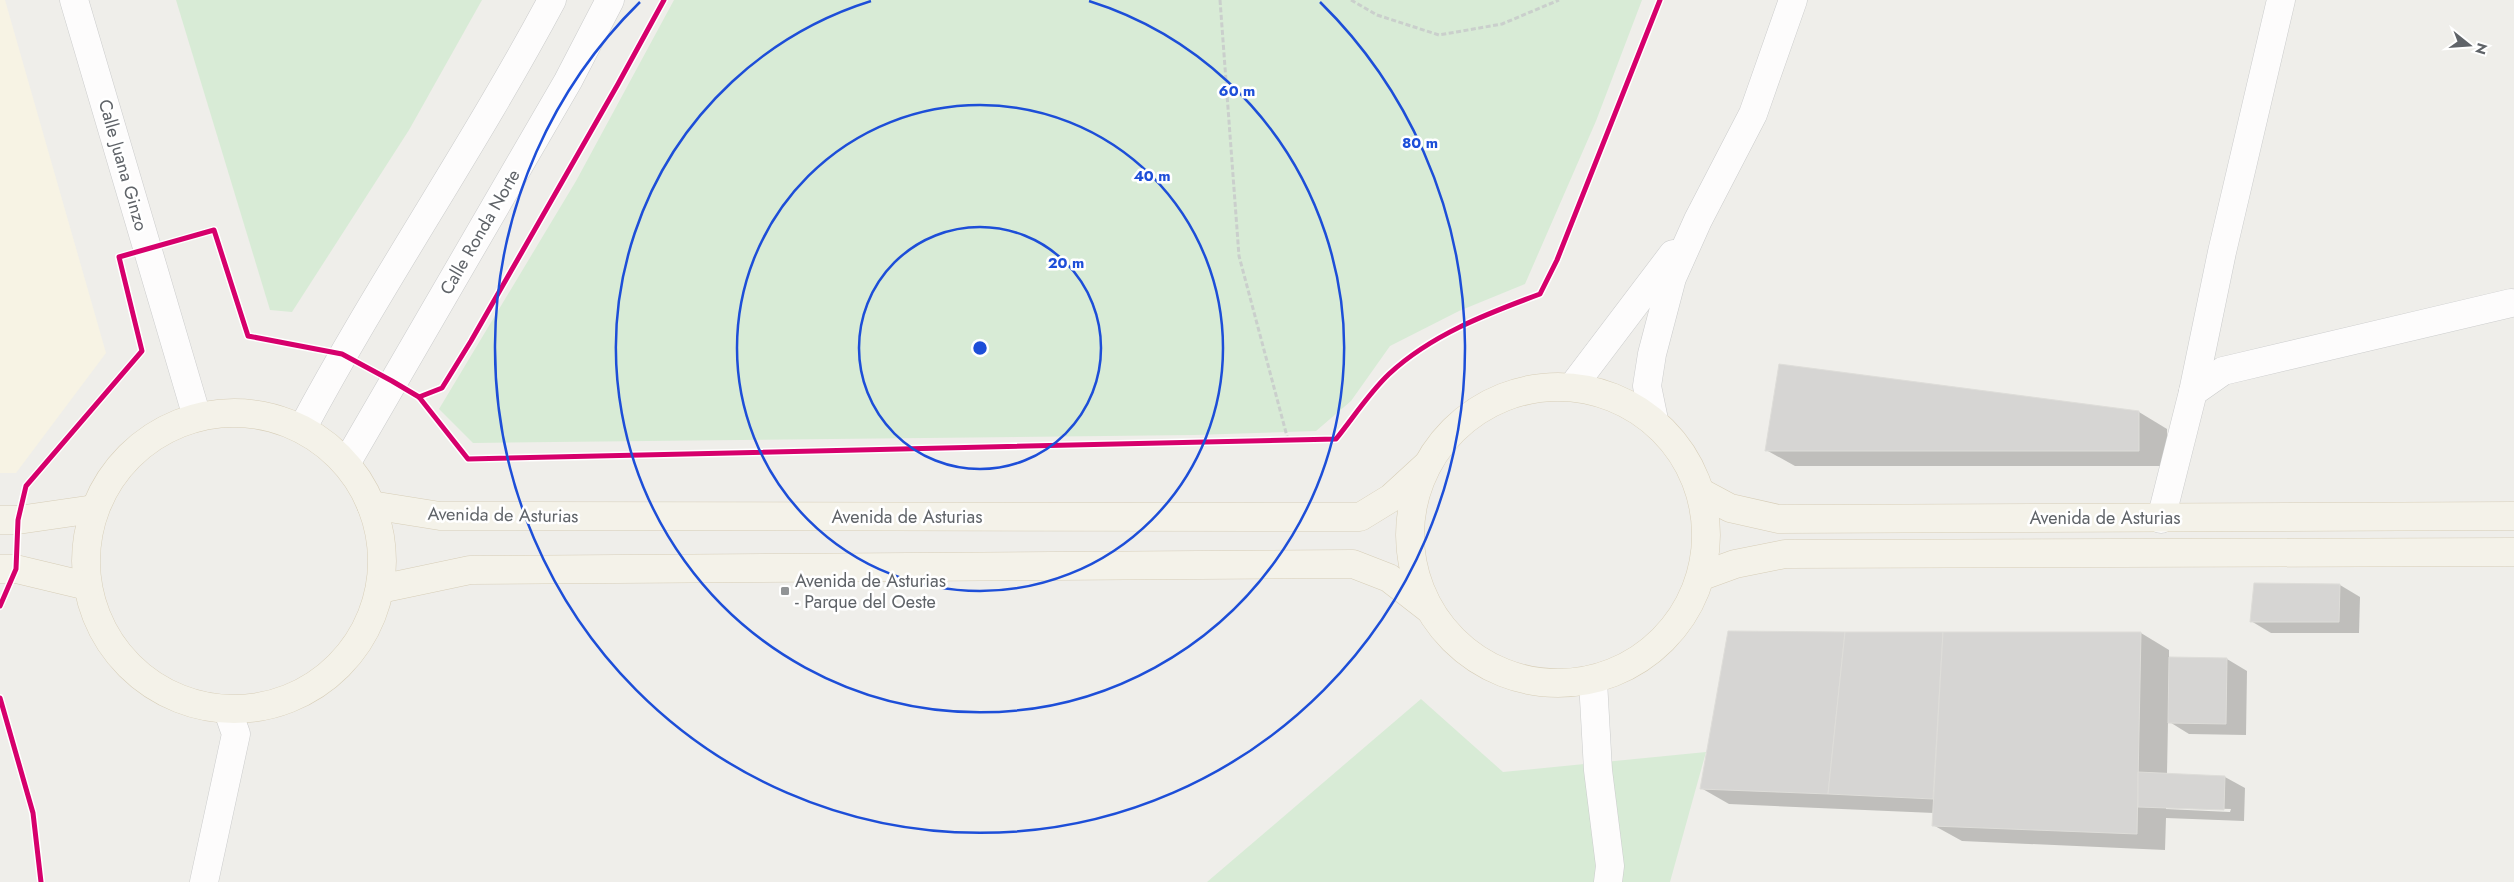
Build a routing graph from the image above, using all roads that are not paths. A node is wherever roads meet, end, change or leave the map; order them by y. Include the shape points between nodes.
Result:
1 (74, 0) edge
2 (552, 0) edge
3 (610, 0) edge
4 (1793, 0) edge
5 (2281, 0) edge
6 (1698, 220) junction
7 (2511, 303) dead end
8 (1574, 386) junction
9 (2193, 392) junction
10 (197, 417) junction
11 (1654, 420) junction
12 (302, 429) junction
13 (346, 462) junction
14 (1427, 466) junction
15 (1702, 493) junction
16 (371, 505) junction
17 (94, 510) junction
18 (2514, 516) edge
19 (2161, 518) junction
20 (0, 520) edge
21 (2514, 552) edge
22 (0, 569) edge
23 (1702, 576) junction
24 (88, 586) junction
25 (380, 589) junction
26 (1429, 609) junction
27 (1593, 681) junction
28 (228, 711) junction
29 (204, 882) edge
30 (1608, 882) edge

1 - 10 street, Calle Juana Ginzo
2 - 12 street via 342,354
3 - 13 street, Calle Ronda Norte via 568,81
4 - 6 street via 1753,114
5 - 9 street
6 - 8 street
6 - 11 street via 1672,278 1652,354 1647,386
7 - 9 street via 2223,371
8 - 11 main road via 1616,397
8 - 14 main road via 1538,386 1504,396 1473,412 1447,436
9 - 19 street
10 - 12 main road via 251,413
10 - 17 main road via 163,430 134,450 111,478
11 - 15 main road via 1683,453
12 - 13 main road
13 - 16 main road
14 - 16 main road, Avenida de Asturias via 1391,498 1360,516 440,516
14 - 26 main road via 1414,500 1410,537 1414,574
15 - 19 main road, Avenida de Asturias via 1730,508 1778,519
15 - 23 main road via 1708,534
16 - 25 main road via 381,543
17 - 20 main road
17 - 24 main road
18 - 19 main road, Avenida de Asturias
21 - 23 main road, Avenida de Asturias via 1786,554 1735,564
22 - 24 main road via 16,569
23 - 27 main road via 1679,623 1641,660
24 - 28 main road via 94,615 116,653 147,684 185,703
25 - 26 main road via 470,570 1353,564 1389,578
25 - 28 main road via 368,624 345,661 311,688 271,706
26 - 27 main road via 1458,646 1499,672 1545,684
27 - 30 street via 1598,770 1610,866
28 - 29 street via 236,734

